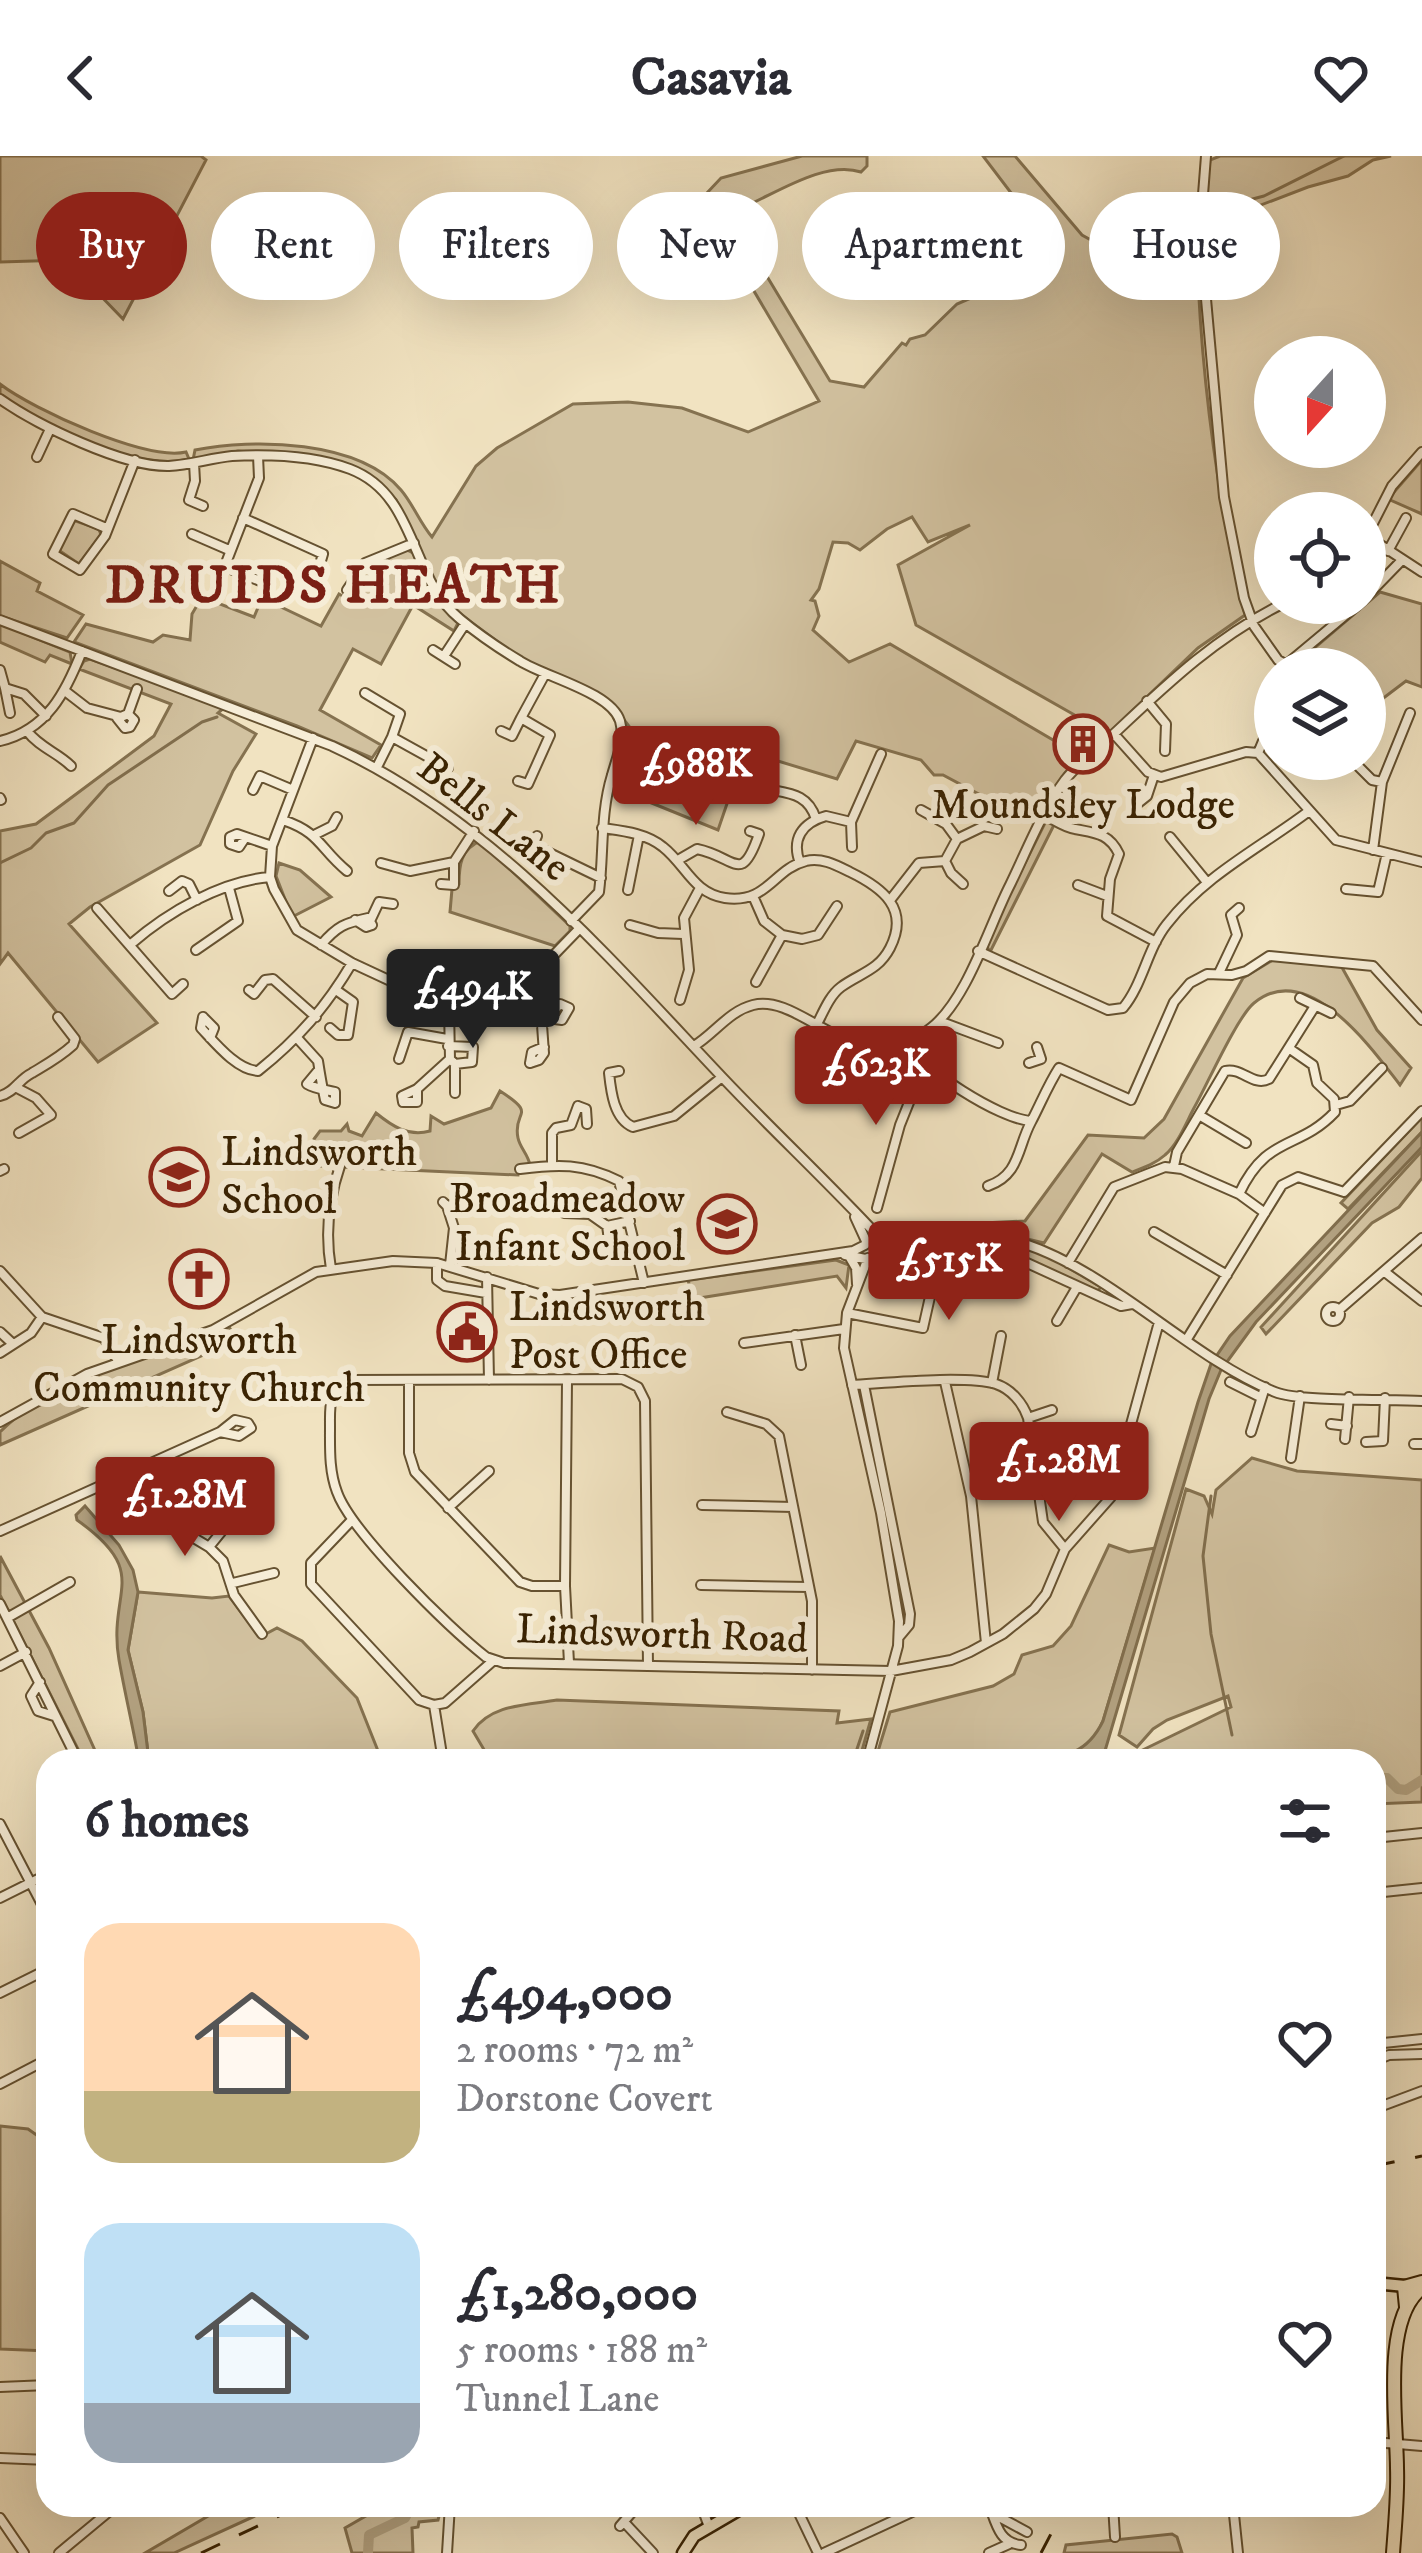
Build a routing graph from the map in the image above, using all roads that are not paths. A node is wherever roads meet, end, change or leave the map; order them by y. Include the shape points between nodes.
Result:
1 (1206, 156) edge
2 (0, 399) edge
3 (50, 429) junction
4 (1422, 452) edge
5 (258, 456) junction
6 (37, 458) dead end
7 (135, 460) junction
8 (194, 462) junction
9 (1386, 496) edge
10 (202, 506) dead end
11 (243, 518) junction
12 (1406, 518) dead end
13 (106, 528) junction
14 (192, 534) dead end
15 (414, 542) junction
16 (230, 550) junction
17 (1388, 551) joint
18 (1402, 560) junction
19 (320, 564) dead end
20 (1422, 572) edge
21 (1386, 576) edge
22 (265, 584) dead end
23 (347, 590) dead end
24 (1252, 619) junction
25 (0, 620) edge
26 (465, 624) junction
27 (1337, 624) edge
28 (1270, 648) edge
29 (1310, 648) edge
30 (433, 650) dead end
31 (82, 651) junction
32 (444, 656) junction
33 (455, 664) dead end
34 (0, 670) edge
35 (545, 674) junction
36 (5, 688) junction
37 (137, 689) dead end
38 (65, 692) junction
39 (365, 694) dead end
40 (1147, 701) junction
41 (10, 713) dead end
42 (1410, 713) dead end
43 (46, 716) junction
44 (521, 718) junction
45 (500, 730) dead end
46 (27, 731) junction
47 (1114, 734) junction
48 (392, 736) junction
49 (313, 738) junction
50 (0, 741) edge
51 (1165, 751) dead end
52 (1254, 753) edge
53 (876, 758) dead end
54 (71, 766) dead end
55 (377, 767) junction
56 (448, 768) dead end
57 (1154, 775) junction
58 (1284, 780) edge
59 (1371, 780) edge
60 (518, 781) dead end
61 (1382, 782) junction
62 (764, 786) dead end
63 (253, 790) dead end
64 (293, 790) junction
65 (1132, 808) dead end
66 (927, 810) dead end
67 (1309, 811) junction
68 (1045, 814) junction
69 (337, 817) dead end
70 (815, 819) junction
71 (283, 820) junction
72 (851, 821) junction
73 (994, 825) dead end
74 (602, 828) junction
75 (474, 831) junction
76 (750, 831) dead end
77 (316, 834) junction
78 (639, 835) junction
79 (537, 836) dead end
80 (1170, 837) dead end
81 (245, 838) dead end
82 (957, 839) junction
83 (854, 842) dead end
84 (272, 846) junction
85 (1373, 850) junction
86 (1387, 853) junction
87 (677, 860) junction
88 (945, 861) junction
89 (454, 862) junction
90 (1422, 862) edge
91 (381, 863) dead end
92 (800, 863) junction
93 (347, 871) dead end
94 (270, 877) junction
95 (601, 878) junction
96 (962, 879) dead end
97 (1206, 881) junction
98 (441, 884) dead end
99 (1078, 885) dead end
100 (229, 888) junction
101 (700, 888) junction
102 (1346, 889) dead end
103 (628, 890) dead end
104 (169, 891) dead end
105 (753, 896) junction
106 (1107, 896) junction
107 (891, 898) junction
108 (197, 900) junction
109 (393, 904) dead end
110 (97, 908) dead end
111 (1239, 908) dead end
112 (832, 910) dead end
113 (575, 925) junction
114 (632, 929) dead end
115 (683, 934) junction
116 (782, 935) junction
117 (1156, 942) junction
118 (201, 943) dead end
119 (131, 944) junction
120 (322, 945) junction
121 (978, 951) junction
122 (352, 963) junction
123 (1219, 973) junction
124 (760, 978) dead end
125 (183, 985) dead end
126 (250, 990) dead end
127 (336, 990) junction
128 (518, 992) junction
129 (678, 994) dead end
130 (1300, 998) dead end
131 (449, 1006) junction
132 (1315, 1006) junction
133 (1331, 1013) dead end
134 (58, 1017) dead end
135 (203, 1017) dead end
136 (316, 1017) junction
137 (1422, 1020) edge
138 (939, 1021) junction
139 (816, 1026) junction
140 (330, 1028) dead end
141 (298, 1039) junction
142 (848, 1041) junction
143 (448, 1042) junction
144 (905, 1042) junction
145 (998, 1043) dead end
146 (694, 1046) junction
147 (544, 1047) dead end
148 (1037, 1047) dead end
149 (1290, 1049) junction
150 (399, 1059) dead end
151 (1041, 1060) junction
152 (452, 1062) junction
153 (1029, 1063) dead end
154 (924, 1065) junction
155 (1059, 1068) junction
156 (1382, 1068) dead end
157 (619, 1071) dead end
158 (722, 1077) junction
159 (851, 1085) dead end
160 (17, 1088) junction
161 (323, 1089) dead end
162 (417, 1089) dead end
163 (455, 1093) dead end
164 (0, 1096) edge
165 (1336, 1105) junction
166 (1422, 1111) edge
167 (1199, 1115) junction
168 (1031, 1121) junction
169 (587, 1124) dead end
170 (19, 1132) dead end
171 (1246, 1143) dead end
172 (553, 1165) junction
173 (340, 1166) dead end
174 (1174, 1166) junction
175 (520, 1169) dead end
176 (988, 1186) dead end
177 (1240, 1194) junction
178 (459, 1204) dead end
179 (877, 1208) dead end
180 (851, 1210) junction
181 (1264, 1213) junction
182 (590, 1214) dead end
183 (630, 1221) junction
184 (607, 1226) junction
185 (1154, 1232) dead end
186 (956, 1235) junction
187 (882, 1236) junction
188 (1422, 1238) edge
189 (865, 1243) junction
190 (916, 1245) junction
191 (611, 1253) dead end
192 (836, 1253) junction
193 (891, 1254) junction
194 (849, 1256) junction
195 (867, 1257) junction
196 (881, 1262) junction
197 (437, 1263) junction
198 (1068, 1263) junction
199 (450, 1265) junction
200 (331, 1269) junction
201 (0, 1271) edge
202 (1385, 1272) junction
203 (1227, 1275) junction
204 (487, 1276) junction
205 (934, 1279) dead end
206 (644, 1283) junction
207 (857, 1287) junction
208 (1077, 1287) junction
209 (486, 1292) junction
210 (1422, 1300) edge
211 (1132, 1304) junction
212 (1339, 1310) dead end
213 (847, 1313) junction
214 (42, 1317) junction
215 (1057, 1321) dead end
216 (1159, 1322) junction
217 (844, 1329) junction
218 (0, 1332) edge
219 (795, 1335) junction
220 (1001, 1336) dead end
221 (1187, 1340) junction
222 (744, 1343) dead end
223 (13, 1344) junction
224 (0, 1353) edge
225 (118, 1361) junction
226 (801, 1365) dead end
227 (489, 1380) junction
228 (409, 1381) junction
229 (567, 1381) junction
230 (945, 1382) junction
231 (1230, 1382) dead end
232 (992, 1383) junction
233 (864, 1384) junction
234 (852, 1385) junction
235 (1262, 1392) junction
236 (1300, 1396) junction
237 (1349, 1397) junction
238 (1385, 1398) junction
239 (1422, 1401) edge
240 (1052, 1410) dead end
241 (727, 1412) dead end
242 (1028, 1418) junction
243 (3, 1422) edge
244 (1331, 1424) dead end
245 (1347, 1426) junction
246 (220, 1432) dead end
247 (1252, 1432) dead end
248 (1346, 1439) dead end
249 (1366, 1442) dead end
250 (1292, 1458) dead end
251 (142, 1465) junction
252 (489, 1471) dead end
253 (247, 1500) dead end
254 (702, 1505) dead end
255 (794, 1507) junction
256 (448, 1508) junction
257 (350, 1521) junction
258 (0, 1531) edge
259 (209, 1546) junction
260 (1065, 1549) junction
261 (274, 1573) dead end
262 (70, 1582) dead end
263 (233, 1583) junction
264 (701, 1585) dead end
265 (565, 1586) junction
266 (809, 1587) junction
267 (0, 1604) edge
268 (7, 1618) junction
269 (262, 1634) dead end
270 (899, 1637) junction
271 (986, 1643) junction
272 (26, 1652) junction
273 (494, 1660) junction
274 (569, 1664) junction
275 (0, 1666) edge
276 (648, 1666) junction
277 (812, 1670) junction
278 (891, 1671) junction
279 (434, 1705) junction
280 (72, 1749) edge
281 (440, 1749) edge
282 (869, 1749) edge
283 (0, 1823) edge
284 (1422, 1833) edge
285 (1386, 1837) edge
286 (36, 1879) edge
287 (30, 1882) junction
288 (1422, 1888) edge
289 (1386, 1892) edge
290 (36, 1893) edge
291 (0, 1898) edge
292 (36, 1975) edge
293 (0, 1993) edge
294 (1422, 2039) edge
295 (1386, 2043) edge
296 (1422, 2054) edge
297 (1386, 2056) edge
298 (36, 2065) edge
299 (0, 2084) edge
300 (1422, 2091) edge
301 (1386, 2104) edge
302 (1411, 2292) edge
303 (36, 2386) edge
304 (0, 2387) edge
305 (1386, 2440) edge
306 (1397, 2440) junction
307 (1422, 2446) edge
308 (0, 2458) edge
309 (36, 2460) edge
310 (102, 2517) edge
311 (449, 2517) edge
312 (628, 2517) edge
313 (702, 2517) edge
314 (726, 2517) edge
315 (802, 2517) edge
316 (900, 2517) edge
317 (1114, 2517) edge
318 (1234, 2517) edge
319 (0, 2518) edge
320 (995, 2519) joint
321 (705, 2529) junction
322 (1027, 2533) dead end
323 (1115, 2536) dead end
324 (1009, 2544) junction
325 (1021, 2545) dead end
326 (686, 2549) edge
327 (24, 2553) edge
328 (59, 2553) edge
329 (447, 2553) edge
330 (653, 2553) edge
331 (821, 2553) edge
332 (989, 2553) edge
333 (1238, 2553) edge
334 (1393, 2553) edge

1 - 24 street via 1200,233 1210,362 1224,497
2 - 3 street
3 - 6 street
3 - 7 street
4 - 9 street
5 - 8 street
5 - 11 street via 259,478
5 - 15 street via 328,463 364,476 388,496
7 - 8 street
7 - 13 street
8 - 10 street via 189,500
11 - 16 street
11 - 19 street via 323,554
12 - 17 street
13 - 13 street via 80,570 53,554 73,514
14 - 16 street
15 - 23 street via 365,563
15 - 26 street via 434,591
16 - 22 street via 228,568
17 - 18 street
18 - 20 street
18 - 21 street
24 - 28 street
24 - 40 street
25 - 31 street, Bells Lane
26 - 32 street
26 - 35 street
27 - 29 street
30 - 32 street
31 - 38 street
31 - 49 street, Bells Lane
32 - 33 street
34 - 36 street
35 - 44 street
35 - 74 street via 610,706 620,722
36 - 41 street
36 - 43 street
37 - 38 street via 128,714 116,716
38 - 43 street
39 - 48 street via 400,713
40 - 47 street
40 - 51 street via 1173,738
42 - 61 street
43 - 46 street
44 - 45 street via 512,736
44 - 60 street via 550,735 528,784
46 - 50 street
46 - 54 street
47 - 57 street
47 - 68 street
48 - 55 street
48 - 56 street
49 - 55 street, Bells Lane
49 - 64 street
52 - 57 street
53 - 72 street
55 - 75 street, Bells Lane
57 - 65 street
58 - 67 street
59 - 61 street
61 - 85 street
62 - 70 street via 806,800
63 - 64 street via 260,776
64 - 71 street
66 - 82 street
67 - 85 street via 1336,841
67 - 97 street
68 - 106 street via 1116,846
68 - 121 street
69 - 77 street
70 - 72 street
70 - 92 street via 798,835
71 - 77 street
71 - 84 street
72 - 83 street
73 - 82 street
74 - 78 street
74 - 95 street
75 - 89 street
75 - 113 street, Bells Lane
76 - 87 street via 759,834 743,865 697,849
77 - 93 street
78 - 87 street
78 - 103 street
79 - 95 street via 532,845
80 - 97 street
81 - 84 street
82 - 88 street
84 - 94 street
85 - 86 street
86 - 90 street
86 - 102 street via 1378,892
87 - 101 street
88 - 96 street
88 - 107 street via 919,863
89 - 91 street via 396,873
89 - 98 street via 454,885
92 - 105 street
92 - 107 street via 827,862
94 - 100 street
94 - 120 street via 293,926
95 - 113 street
97 - 117 street
99 - 106 street
100 - 108 street
100 - 118 street via 238,921
101 - 105 street
101 - 115 street
104 - 108 street via 182,881
105 - 116 street via 764,921
106 - 117 street via 1107,916
107 - 139 street via 898,920 888,952 835,992
108 - 119 street
109 - 120 street via 379,902 371,925 355,920
110 - 119 street
111 - 123 street via 1231,915 1237,935
112 - 116 street via 818,935
113 - 128 street
113 - 146 street, Bells Lane
114 - 115 street
115 - 129 street via 689,970
116 - 124 street
117 - 121 street via 1129,1002 1116,1010
119 - 125 street via 172,994
120 - 122 street
121 - 138 street
122 - 127 street
122 - 131 street
123 - 137 street via 1246,971 1278,954 1364,964 1382,971
123 - 155 street via 1196,979 1174,1002 1132,1100
126 - 136 street via 273,979
127 - 136 street
127 - 140 street via 353,1010 348,1035
128 - 131 street via 484,1006
128 - 147 street via 544,1022
130 - 132 street
131 - 143 street
132 - 133 street
132 - 149 street
134 - 160 street via 75,1039 50,1071 27,1076
135 - 141 street via 210,1038 254,1072
136 - 141 street
138 - 144 street
138 - 145 street
139 - 142 street
139 - 146 street via 753,1004
141 - 161 street via 317,1058 308,1084
142 - 144 street
142 - 159 street via 829,1075
143 - 150 street via 408,1032
143 - 152 street
143 - 152 street via 472,1047 472,1062
144 - 154 street
146 - 158 street, Bells Lane
148 - 151 street
149 - 165 street via 1313,1065
149 - 167 street via 1263,1082 1225,1071
151 - 153 street
151 - 155 street
152 - 162 street
152 - 163 street
154 - 168 street via 982,1103
154 - 179 street
155 - 168 street
156 - 165 street
157 - 158 street via 609,1073 618,1114 633,1127 674,1116
158 - 180 street, Bells Lane
160 - 164 street
160 - 170 street via 51,1115
165 - 177 street via 1332,1117 1265,1154
166 - 181 street via 1344,1192 1298,1177 1282,1185
167 - 171 street
167 - 174 street
168 - 176 street via 1016,1163
169 - 172 street via 578,1106 571,1125 556,1128
172 - 175 street
172 - 183 street via 585,1166 619,1180
173 - 200 street via 329,1198
174 - 177 street
174 - 198 street via 1114,1187
177 - 181 street
178 - 199 street via 445,1204 454,1228
180 - 187 street, Bells Lane
180 - 189 street, Bells Lane
181 - 203 street
182 - 184 street
183 - 184 street
183 - 206 street
184 - 191 street
185 - 203 street
186 - 190 street
186 - 198 street via 1022,1241
186 - 208 street
187 - 189 street
187 - 190 street
187 - 193 street
188 - 202 street
189 - 192 street
189 - 195 street, Bells Lane
190 - 193 street
192 - 194 street
192 - 206 street
193 - 196 street
194 - 195 street
194 - 207 street
195 - 196 street
195 - 207 street
196 - 207 street
197 - 199 street
197 - 200 street
197 - 209 street via 445,1286
198 - 211 street
199 - 204 street
200 - 225 street via 199,1336
201 - 214 street
202 - 210 street
202 - 212 street
203 - 221 street
204 - 206 street via 560,1295
204 - 209 street
205 - 213 street via 923,1328
207 - 213 street
208 - 211 street
208 - 215 street
209 - 227 street
211 - 216 street
213 - 217 street
214 - 223 street
214 - 225 street via 104,1338
216 - 221 street
216 - 260 street, Lindsworth Road via 1112,1497
217 - 219 street
217 - 234 street
218 - 223 street
219 - 222 street
219 - 226 street
220 - 232 street
221 - 235 street
223 - 224 street
225 - 243 street
227 - 228 street, Lindsworth Road
227 - 229 street, Lindsworth Road
228 - 256 street via 411,1465
228 - 257 street, Lindsworth Road via 349,1380 332,1394 332,1470
229 - 265 street
229 - 276 street, Lindsworth Road via 622,1379 645,1401
230 - 232 street
230 - 233 street
230 - 271 street via 971,1496
231 - 235 street
232 - 242 street
233 - 234 street
233 - 270 street via 910,1614
234 - 270 street
235 - 236 street
235 - 247 street
236 - 237 street
236 - 250 street
237 - 238 street
237 - 245 street
238 - 239 street
238 - 249 street via 1383,1441
240 - 242 street
241 - 255 street via 774,1430
242 - 260 street via 1043,1522
244 - 245 street
245 - 248 street
246 - 251 street
251 - 258 street
251 - 259 street via 162,1511
252 - 256 street
253 - 259 street
254 - 255 street
255 - 266 street
256 - 265 street via 520,1582
257 - 273 street, Lindsworth Road
257 - 279 street via 311,1563 311,1584 419,1700
259 - 263 street
260 - 271 street, Lindsworth Road via 1034,1609
261 - 263 street
262 - 268 street
263 - 269 street
264 - 266 street
265 - 274 street
266 - 277 street
267 - 268 street
268 - 272 street
270 - 278 street
271 - 278 street, Lindsworth Road via 951,1660
272 - 275 street
272 - 280 street
273 - 274 street, Lindsworth Road
273 - 279 street
274 - 276 street, Lindsworth Road
276 - 277 street, Lindsworth Road
277 - 278 street, Lindsworth Road
278 - 282 street
279 - 281 street
283 - 287 street
284 - 285 street
286 - 287 street
287 - 290 street
287 - 291 street
288 - 289 street
292 - 293 street
294 - 295 street
296 - 297 street
298 - 299 street
300 - 301 street
302 - 306 highway via 1391,2386
303 - 304 street
305 - 306 street
306 - 307 street
306 - 334 highway
308 - 309 street
310 - 328 street
311 - 329 street
312 - 330 street via 622,2524
313 - 321 street
314 - 321 main road
315 - 331 street
316 - 331 street
317 - 323 street
318 - 333 street
319 - 327 street
320 - 322 street
320 - 324 street
321 - 326 main road
324 - 325 street
324 - 332 street

